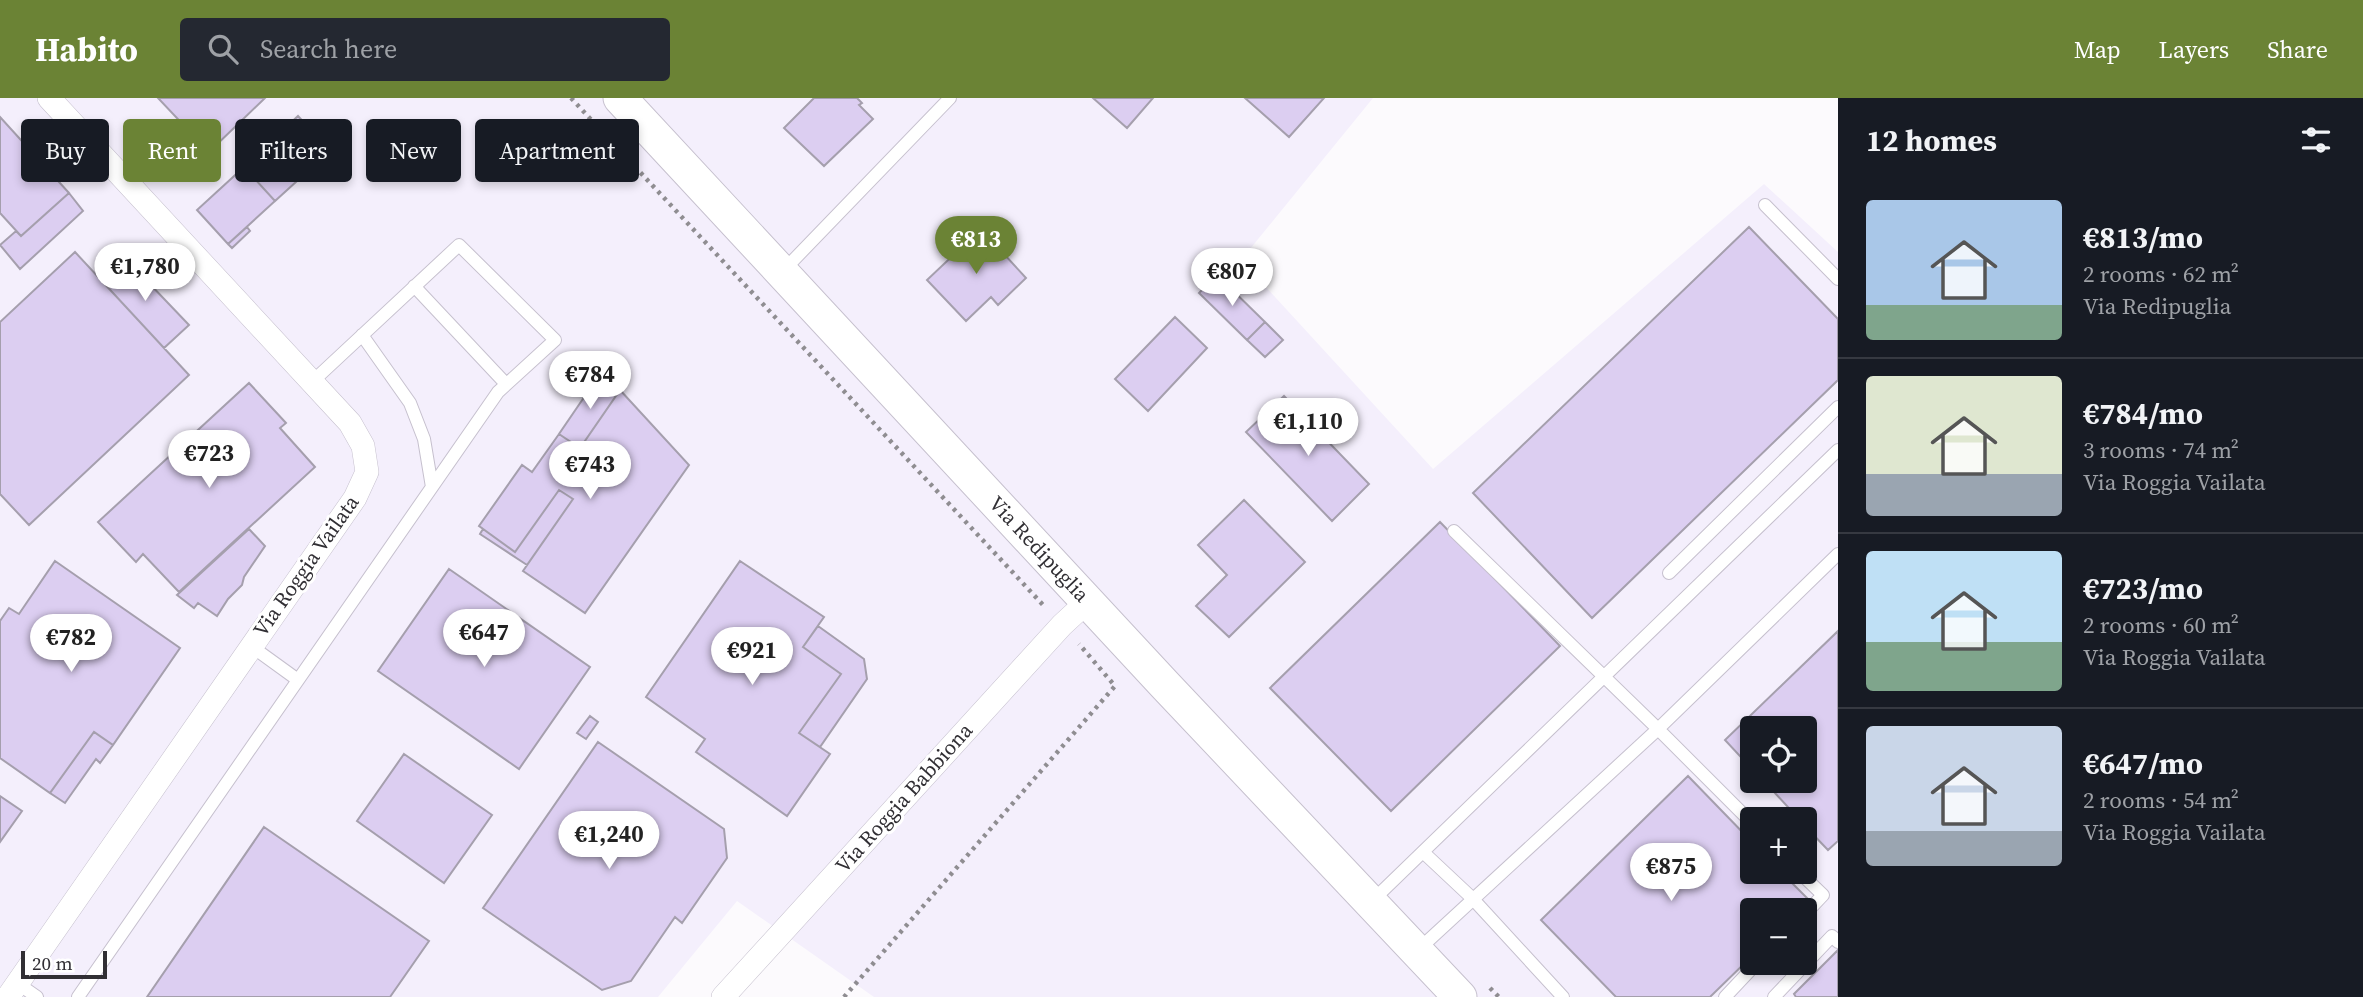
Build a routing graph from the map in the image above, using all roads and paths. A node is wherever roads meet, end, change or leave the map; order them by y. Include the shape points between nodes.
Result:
1 (49, 98) edge
2 (571, 98) edge
3 (950, 98) edge
4 (623, 99) edge
5 (1765, 205) dead end
6 (782, 272) junction
7 (1838, 279) edge
8 (414, 286) junction
9 (362, 335) junction
10 (312, 382) junction
11 (506, 384) junction
12 (1838, 407) edge
13 (1838, 450) edge
14 (432, 486) junction
15 (1454, 531) dead end
16 (1838, 554) edge
17 (1669, 573) dead end
18 (1088, 601) junction
19 (1062, 625) junction
20 (251, 646) junction
21 (1603, 675) junction
22 (298, 680) junction
23 (1658, 729) junction
24 (1740, 811) edge
25 (1424, 853) junction
26 (1812, 884) edge
27 (1472, 898) junction
28 (1817, 901) edge
29 (1370, 902) junction
30 (1838, 942) edge
31 (1417, 951) junction
32 (1746, 975) edge
33 (13, 990) edge
34 (37, 997) edge
35 (78, 997) edge
36 (723, 997) edge
37 (844, 997) edge
38 (1460, 997) edge
39 (1563, 997) edge
40 (1725, 997) edge
41 (1774, 997) edge

1 - 10 street, Via Roggia Vailata
2 - 19 path
3 - 6 lane
4 - 6 street, Via Redipuglia
5 - 7 lane
6 - 18 street, Via Redipuglia
8 - 9 lane
8 - 11 lane
8 - 11 lane via 459,245 555,340
9 - 10 lane
9 - 14 lane via 410,403 424,439
10 - 20 street, Via Roggia Vailata via 349,423 363,446 367,472 355,498
11 - 14 lane
12 - 17 lane
13 - 21 lane
14 - 22 lane
15 - 21 lane
16 - 23 lane
18 - 19 street, Via Roggia Babbiona
18 - 29 street, Via Redipuglia
19 - 36 street, Via Roggia Babbiona
19 - 37 path via 1115,686
20 - 22 lane
20 - 33 street, Via Roggia Vailata
21 - 23 lane
21 - 25 lane
22 - 35 lane
23 - 24 lane
23 - 27 lane
25 - 27 lane
25 - 29 lane
26 - 28 lane via 1823,895
27 - 31 lane
27 - 39 lane
29 - 31 street, Via Redipuglia
30 - 41 lane via 1832,936
31 - 38 street, Via Redipuglia
32 - 40 lane
33 - 34 lane

